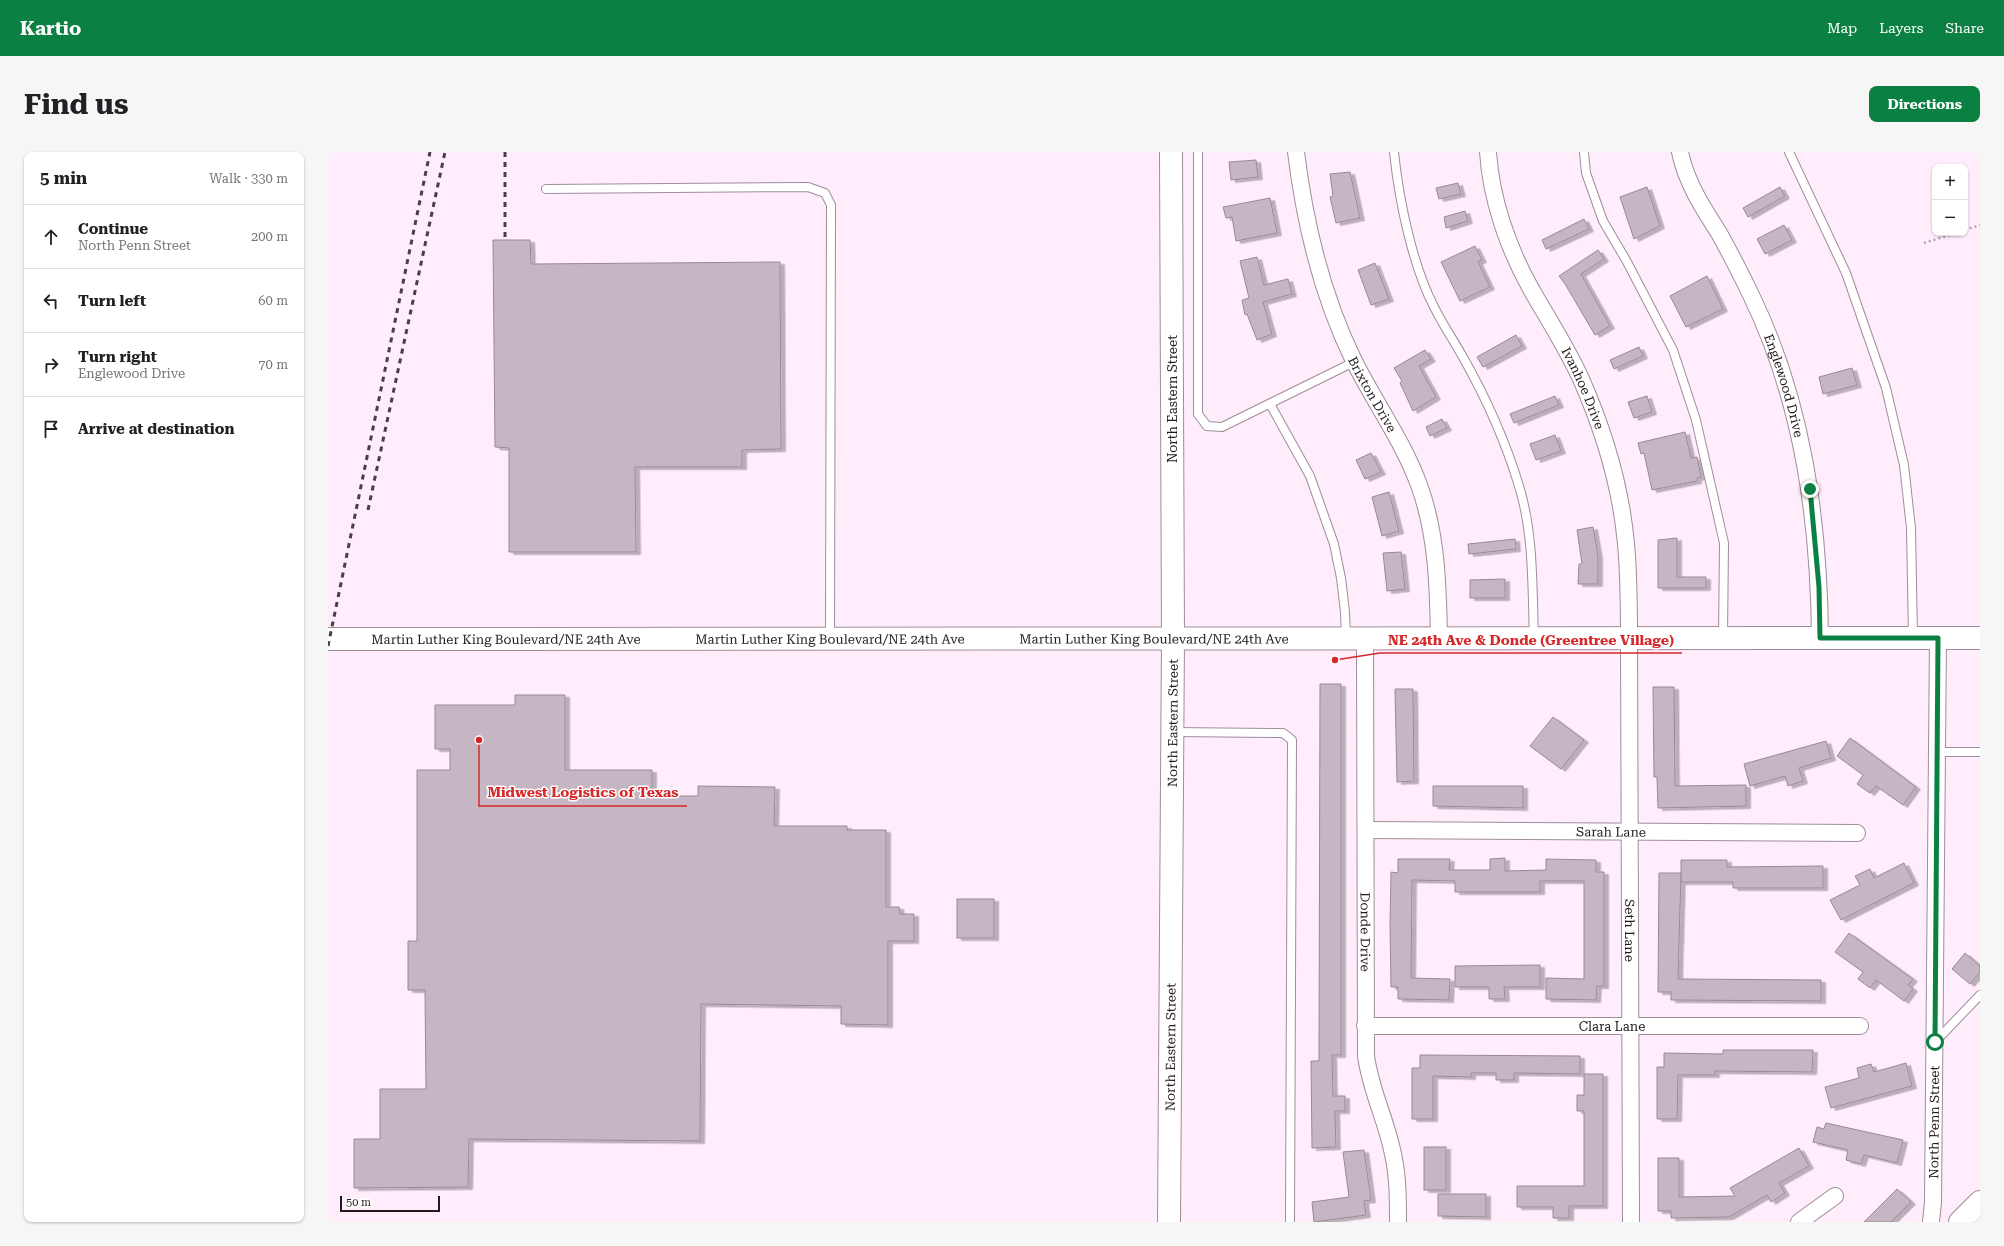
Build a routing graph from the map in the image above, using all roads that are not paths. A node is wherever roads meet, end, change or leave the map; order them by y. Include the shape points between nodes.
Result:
1 (1171, 152) edge
2 (1198, 152) edge
3 (1296, 152) edge
4 (1394, 152) edge
5 (1488, 152) edge
6 (1584, 152) edge
7 (1680, 152) edge
8 (1789, 152) edge
9 (546, 189) dead end
10 (1354, 362) junction
11 (1270, 404) junction
12 (830, 637) junction
13 (1173, 638) junction
14 (1356, 638) junction
15 (1439, 638) junction
16 (1534, 638) junction
17 (1630, 638) junction
18 (1723, 638) junction
19 (1820, 638) junction
20 (1913, 638) junction
21 (1938, 638) junction
22 (1980, 638) edge
23 (328, 639) edge
24 (1172, 732) junction
25 (1938, 752) junction
26 (1980, 752) edge
27 (1366, 830) junction
28 (1630, 832) junction
29 (1857, 833) dead end
30 (1980, 995) edge
31 (1365, 1026) junction
32 (1630, 1026) junction
33 (1860, 1026) dead end
34 (1935, 1042) junction
35 (1835, 1196) dead end
36 (1980, 1202) edge
37 (1169, 1222) edge
38 (1290, 1222) edge
39 (1398, 1222) edge
40 (1631, 1222) edge
41 (1799, 1222) edge
42 (1931, 1222) edge
43 (1960, 1222) edge

1 - 13 main road, North Eastern Street
2 - 11 lane via 1198,414 1207,426 1222,427
3 - 10 street, Brixton Drive via 1306,216 1320,275
4 - 16 lane via 1411,246 1431,299 1465,360 1499,432 1520,487 1532,565
5 - 17 street, Ivanhoe Drive via 1496,201 1506,234 1531,288 1580,378 1608,455 1621,508 1626,544
6 - 18 lane via 1586,173 1603,221 1673,350 1696,420 1724,543
7 - 19 street, Englewood Drive via 1687,177 1752,296 1791,403 1802,443 1810,489 1819,587
8 - 20 lane via 1846,273 1886,388 1904,465 1910,520
9 - 12 lane via 808,187 825,193 831,205
10 - 11 lane
10 - 15 street, Brixton Drive via 1409,460 1419,486 1435,550
11 - 14 lane via 1310,476 1334,544 1345,612
12 - 13 main road, Martin Luther King Boulevard/NE 24th Ave
12 - 23 main road, Martin Luther King Boulevard/NE 24th Ave
13 - 14 main road, Martin Luther King Boulevard/NE 24th Ave
13 - 24 main road, North Eastern Street
14 - 15 main road, Martin Luther King Boulevard/NE 24th Ave
14 - 27 street, Donde Drive
15 - 16 main road, Martin Luther King Boulevard/NE 24th Ave
16 - 17 main road, Martin Luther King Boulevard/NE 24th Ave
17 - 18 main road, Martin Luther King Boulevard/NE 24th Ave
17 - 28 street, Seth Lane
18 - 19 main road, Martin Luther King Boulevard/NE 24th Ave
19 - 20 main road, Martin Luther King Boulevard/NE 24th Ave
20 - 21 main road, Martin Luther King Boulevard/NE 24th Ave
21 - 22 main road, Martin Luther King Boulevard/NE 24th Ave
21 - 25 street, North Penn Street
24 - 37 main road, North Eastern Street
24 - 38 lane via 1283,733 1292,740
25 - 26 lane
25 - 34 street, North Penn Street
27 - 28 street, Sarah Lane
27 - 31 street, Donde Drive
28 - 29 street, Sarah Lane
28 - 32 street, Seth Lane
30 - 34 lane
31 - 32 street, Clara Lane
31 - 39 street, Donde Drive via 1369,1078 1396,1168
32 - 33 street, Clara Lane
32 - 40 street, Seth Lane
34 - 42 street, North Penn Street
35 - 41 street
36 - 43 main road

